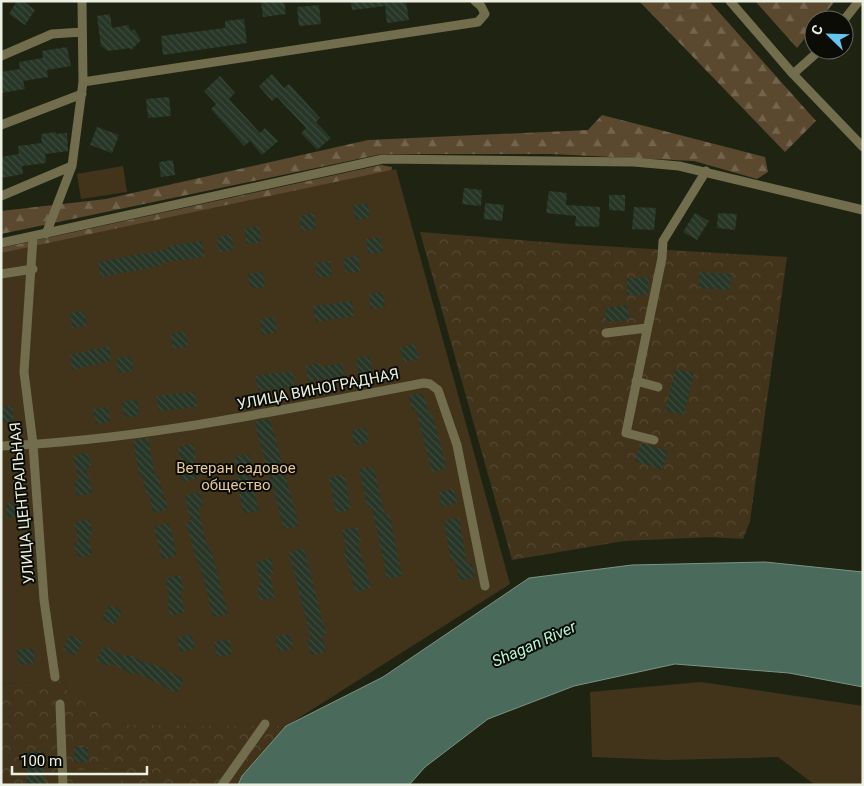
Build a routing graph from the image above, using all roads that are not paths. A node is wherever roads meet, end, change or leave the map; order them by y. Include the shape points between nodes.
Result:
1 (82, 1) edge
2 (475, 1) edge
3 (730, 1) edge
4 (82, 32) junction
5 (1, 56) edge
6 (809, 60) edge
7 (793, 74) junction
8 (83, 82) junction
9 (82, 94) junction
10 (1, 125) edge
11 (863, 147) edge
12 (72, 166) junction
13 (706, 172) junction
14 (1, 196) edge
15 (863, 210) edge
16 (46, 234) junction
17 (34, 237) junction
18 (1, 243) edge
19 (33, 269) junction
20 (1, 274) edge
21 (647, 328) junction
22 (606, 333) dead end
23 (636, 381) junction
24 (658, 387) dead end
25 (654, 440) dead end
26 (33, 444) junction
27 (1, 446) edge
28 (485, 586) dead end
29 (55, 676) dead end
30 (60, 704) dead end
31 (265, 724) dead end
32 (63, 785) edge
33 (222, 785) edge

1 - 4 street
2 - 8 street via 485,14 478,22
3 - 7 street
4 - 5 street via 52,34
4 - 8 street
6 - 7 street
7 - 11 street
8 - 9 street
9 - 10 street
9 - 12 street
12 - 14 street
12 - 16 street
13 - 15 street
13 - 16 street via 634,162 383,159
13 - 21 street via 663,241
16 - 17 street
17 - 18 street
17 - 19 street, УЛИЦА ЦЕНТРАЛЬНАЯ
19 - 20 street
19 - 26 street, УЛИЦА ЦЕНТРАЛЬНАЯ via 24,372
21 - 22 street
21 - 23 street
23 - 24 street
23 - 25 street via 626,433
26 - 27 street, УЛИЦА ВИНОГРАДНАЯ
26 - 28 street, УЛИЦА ВИНОГРАДНАЯ via 244,418 430,384 438,390 457,445
26 - 29 street, УЛИЦА ЦЕНТРАЛЬНАЯ via 44,600
30 - 32 street
31 - 33 street

